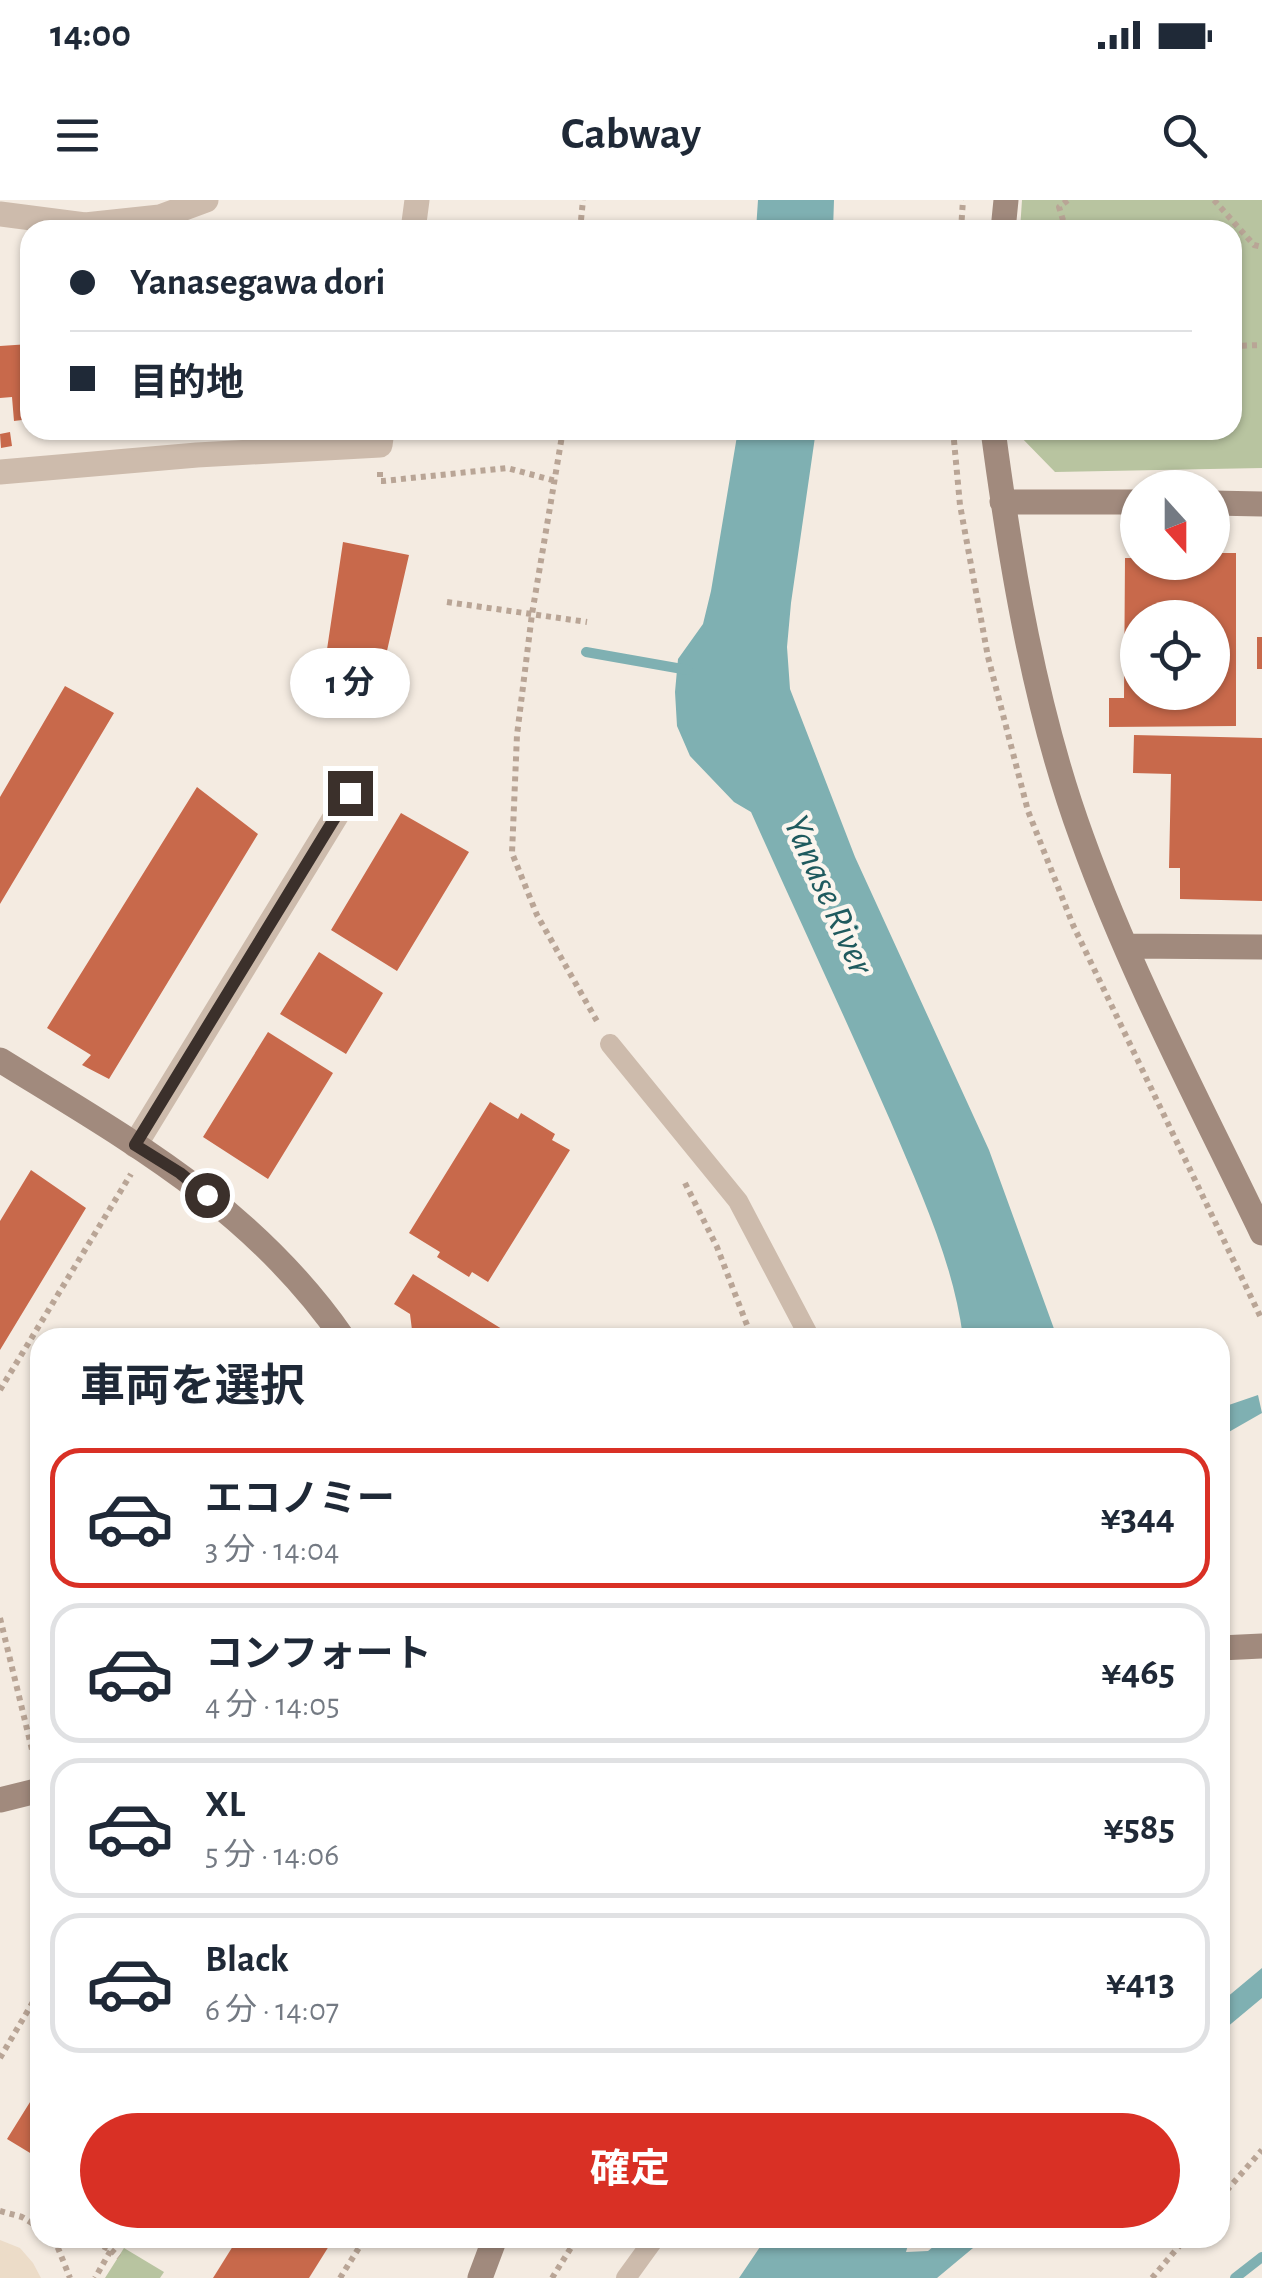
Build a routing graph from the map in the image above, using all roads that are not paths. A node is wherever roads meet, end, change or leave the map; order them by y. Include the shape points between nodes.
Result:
1 (206, 200) edge
2 (0, 214) edge
3 (46, 220) edge
4 (132, 220) edge
5 (350, 440) edge
6 (993, 440) edge
7 (0, 472) edge
8 (1002, 502) junction
9 (1120, 502) edge
10 (1230, 503) edge
11 (1262, 504) edge
12 (350, 793) dead end
13 (1127, 946) junction
14 (1262, 948) edge
15 (610, 1044) road end
16 (0, 1060) edge
17 (135, 1145) junction
18 (1262, 1233) edge
19 (337, 1328) edge
20 (805, 1328) edge
21 (1262, 1646) edge
22 (1230, 1648) edge
23 (30, 1783) edge
24 (0, 1800) edge
25 (491, 2248) edge
26 (635, 2248) edge
27 (648, 2248) edge
28 (480, 2278) edge
29 (624, 2278) edge

1 - 4 street
2 - 3 street
5 - 7 street
6 - 8 street
8 - 9 street
8 - 13 street via 1056,753 1082,839
10 - 11 street
12 - 17 street
13 - 14 street
13 - 18 street
15 - 20 lane via 738,1201
16 - 17 street
17 - 19 street via 260,1238
21 - 22 street
23 - 24 street
25 - 28 street
26 - 29 lane
27 - 29 lane

